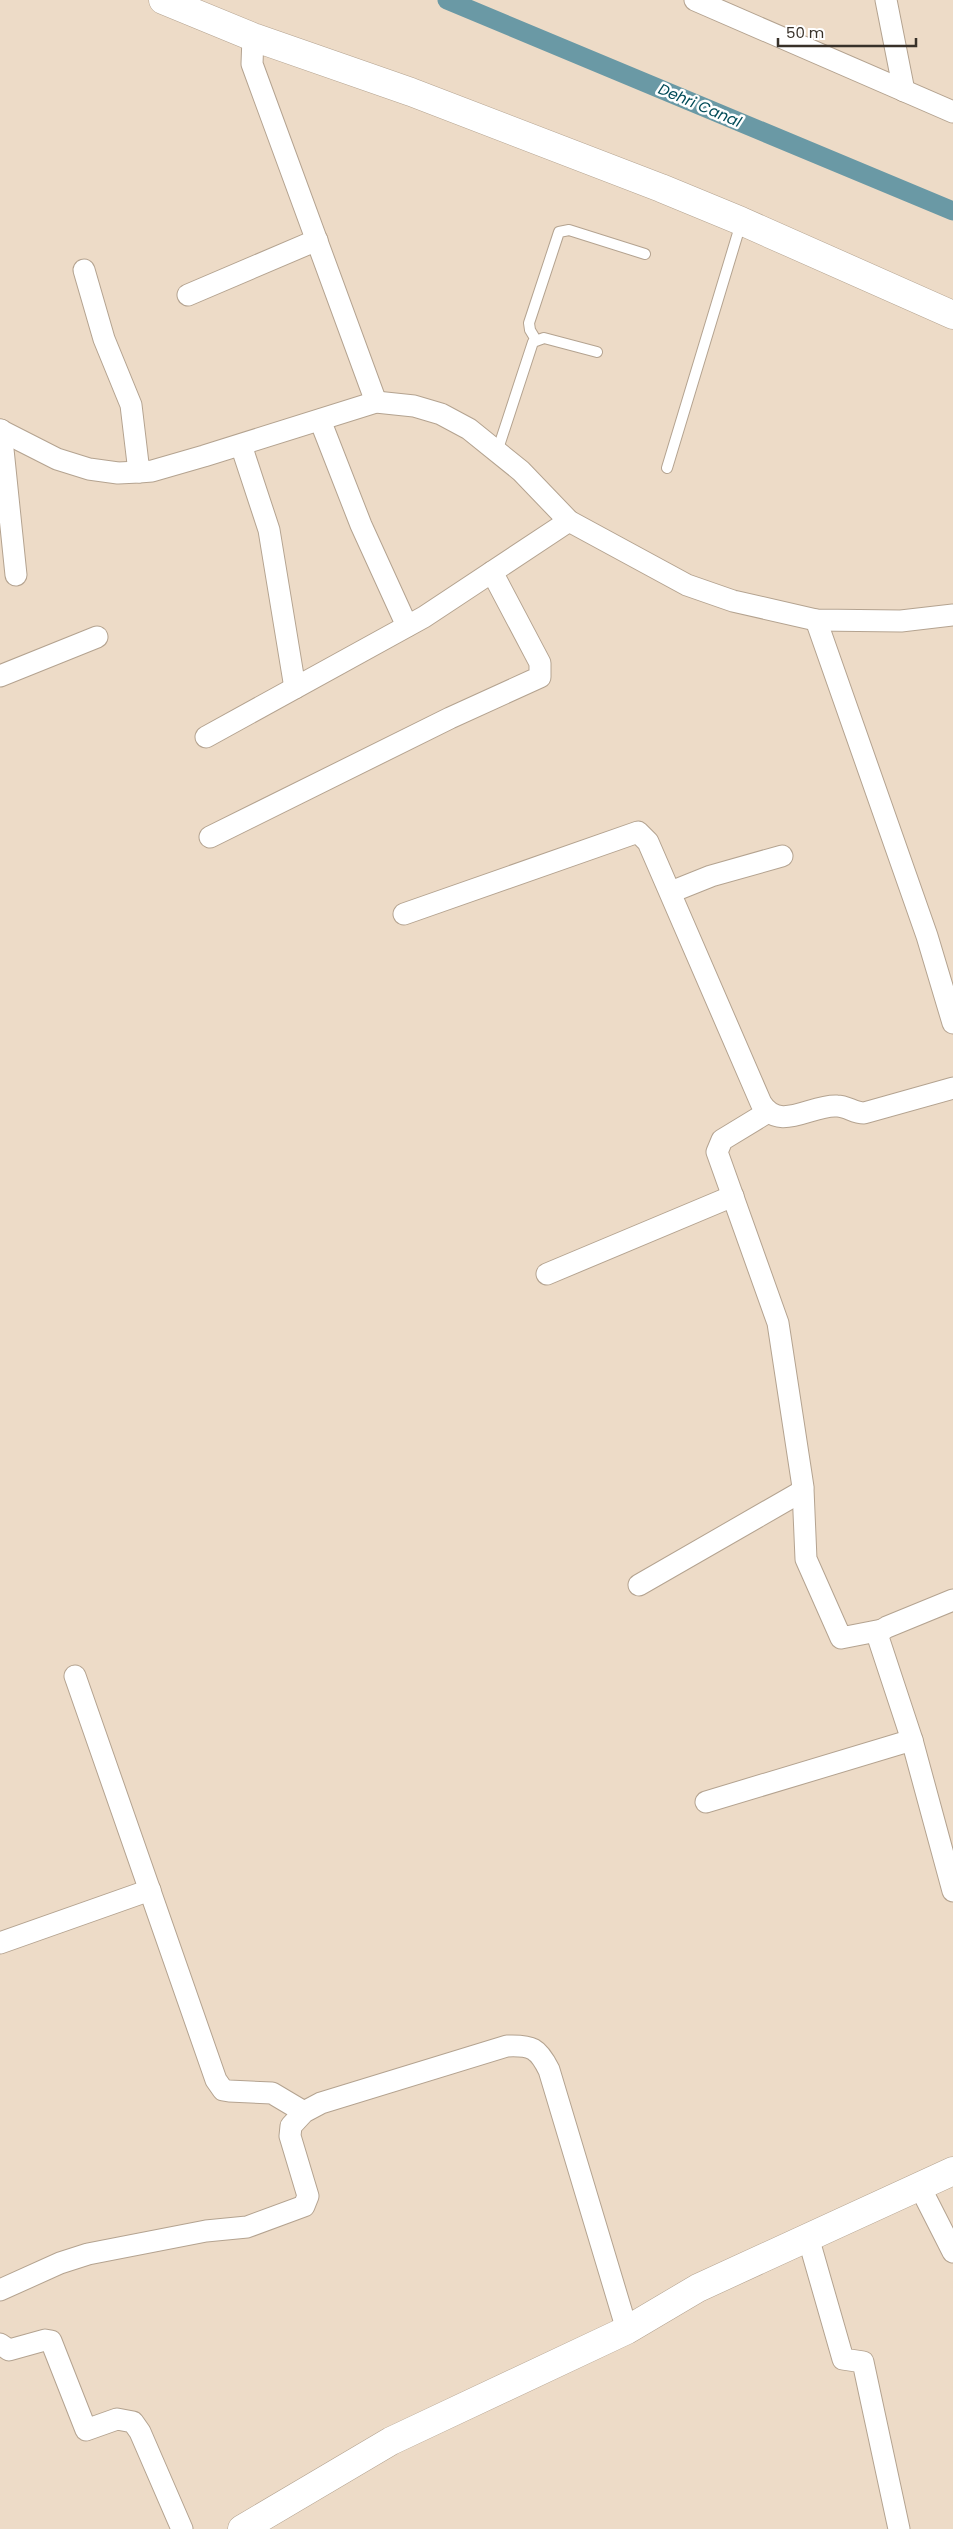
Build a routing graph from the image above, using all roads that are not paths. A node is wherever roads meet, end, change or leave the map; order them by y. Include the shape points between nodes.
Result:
1 (163, 0) edge
2 (695, 0) edge
3 (886, 0) edge
4 (737, 9) edge
5 (253, 37) junction
6 (904, 90) junction
7 (950, 107) edge
8 (741, 220) junction
9 (317, 240) junction
10 (645, 254) dead end
11 (84, 270) dead end
12 (188, 295) dead end
13 (953, 315) edge
14 (536, 340) junction
15 (597, 352) dead end
16 (376, 402) junction
17 (320, 420) junction
18 (1, 430) edge
19 (241, 445) junction
20 (497, 452) junction
21 (666, 468) dead end
22 (139, 472) junction
23 (569, 521) junction
24 (492, 572) junction
25 (16, 575) dead end
26 (953, 616) edge
27 (816, 620) junction
28 (407, 626) junction
29 (97, 637) dead end
30 (0, 676) edge
31 (295, 688) junction
32 (206, 737) dead end
33 (210, 837) dead end
34 (782, 856) dead end
35 (670, 892) junction
36 (404, 914) dead end
37 (953, 1024) edge
38 (953, 1088) edge
39 (768, 1112) junction
40 (733, 1196) junction
41 (547, 1274) dead end
42 (803, 1489) junction
43 (639, 1585) dead end
44 (953, 1600) edge
45 (882, 1630) junction
46 (75, 1676) dead end
47 (912, 1740) junction
48 (706, 1802) dead end
49 (952, 1881) edge
50 (150, 1890) junction
51 (0, 1944) edge
52 (304, 2112) junction
53 (953, 2171) edge
54 (920, 2186) junction
55 (808, 2238) junction
56 (953, 2252) edge
57 (0, 2290) edge
58 (627, 2330) junction
59 (0, 2344) edge
60 (182, 2529) edge
61 (242, 2529) edge
62 (899, 2529) edge

1 - 5 main road
2 - 4 street
3 - 6 street
4 - 6 street
5 - 8 main road via 411,92
5 - 9 street via 252,64
6 - 7 street
8 - 13 main road
8 - 21 lane
9 - 12 street
9 - 16 street
10 - 14 lane via 569,230 559,232 529,323
11 - 22 street via 104,339 129,399
14 - 15 lane via 552,339
14 - 20 lane via 531,345
16 - 17 street
16 - 20 street via 414,406 442,414 469,429
17 - 19 street
17 - 28 street via 361,525
18 - 22 street via 56,459 89,469
18 - 25 street
19 - 22 street
19 - 31 street via 269,530
20 - 23 street
23 - 24 street
23 - 27 street via 687,585 733,601
24 - 28 street
24 - 33 street via 540,663 540,677
26 - 27 street via 901,621
27 - 37 street via 927,936
28 - 31 street
29 - 30 street
31 - 32 street
34 - 35 street
35 - 36 street via 648,842 638,832
35 - 39 street via 761,1103
38 - 39 street via 864,1113 837,1106 785,1117
39 - 40 street via 719,1144 717,1152
40 - 41 street
40 - 42 street via 778,1323
42 - 43 street
42 - 45 street via 806,1559 841,1638
44 - 45 street
45 - 47 street via 879,1643
46 - 50 street
47 - 48 street
47 - 49 street
50 - 51 street
50 - 52 street via 219,2086 229,2092 272,2093
52 - 57 street via 291,2126 290,2136 308,2196 304,2206 247,2227 88,2254
52 - 58 street via 321,2103 507,2046 525,2045 536,2050 550,2070
53 - 54 main road
54 - 55 main road
54 - 56 street
55 - 58 main road via 698,2288
55 - 62 street via 843,2359 863,2362
58 - 61 main road via 392,2441
59 - 60 street via 9,2350 51,2341 86,2430 117,2419 133,2422

